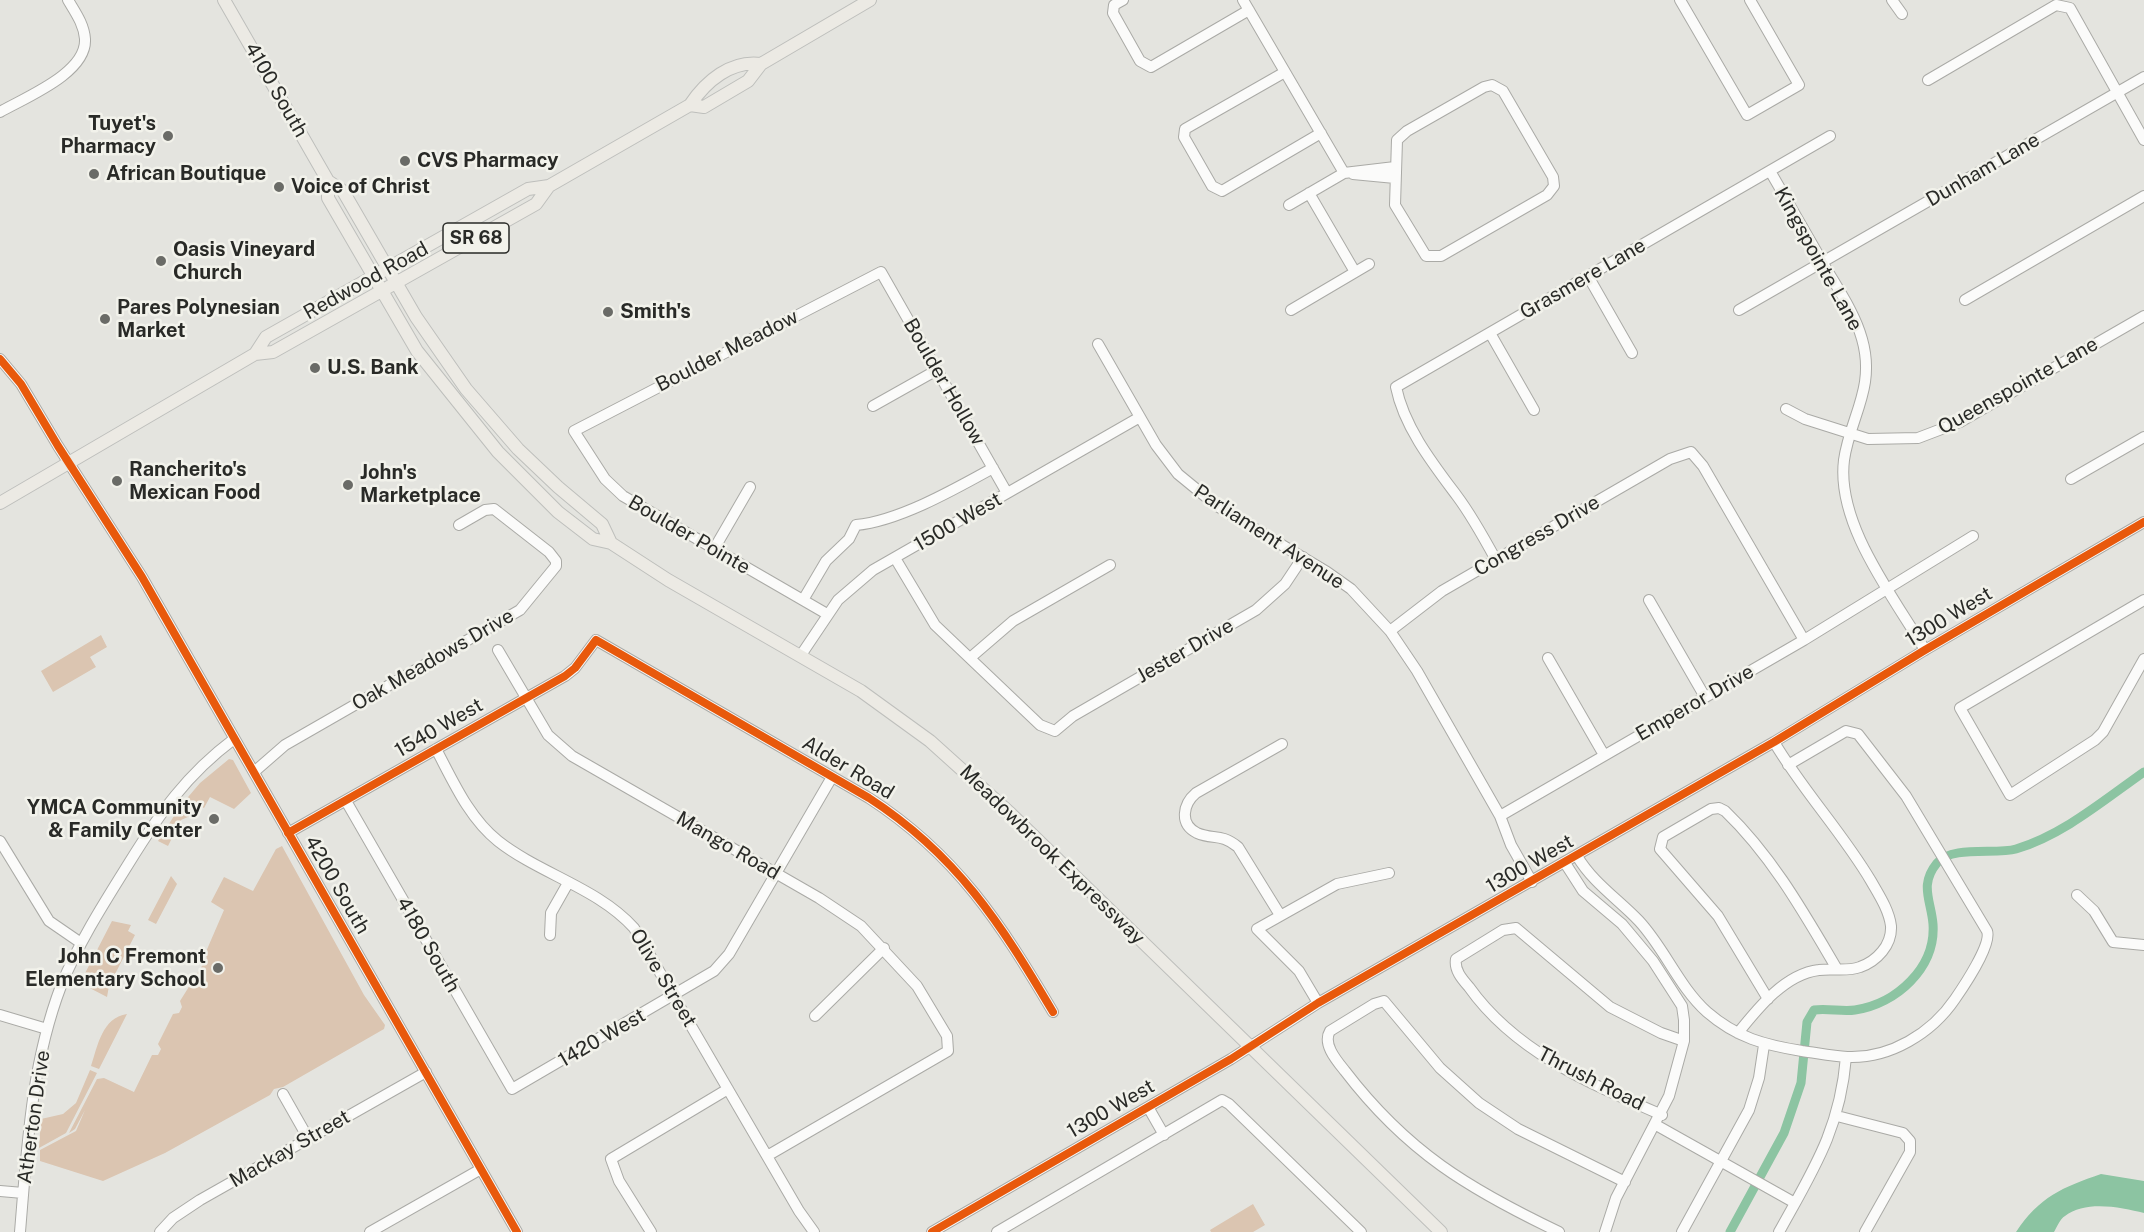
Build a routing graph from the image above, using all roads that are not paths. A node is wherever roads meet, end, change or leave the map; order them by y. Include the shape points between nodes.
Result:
1 (68, 0) edge
2 (224, 0) edge
3 (870, 0) edge
4 (1243, 0) edge
5 (1680, 0) edge
6 (1750, 0) edge
7 (1892, 0) edge
8 (1119, 3) edge
9 (1249, 10) junction
10 (1902, 14) dead end
11 (761, 64) junction
12 (1285, 72) junction
13 (2144, 77) edge
14 (1928, 80) dead end
15 (2116, 92) junction
16 (690, 105) junction
17 (0, 112) edge
18 (1321, 133) junction
19 (1830, 136) dead end
20 (2144, 140) edge
21 (1770, 171) junction
22 (1395, 172) junction
23 (1344, 173) junction
24 (328, 181) junction
25 (549, 186) junction
26 (1309, 193) junction
27 (2144, 196) edge
28 (1289, 205) dead end
29 (1823, 263) junction
30 (1369, 264) dead end
31 (388, 268) junction
32 (881, 272) joint
33 (1355, 272) junction
34 (373, 276) junction
35 (1588, 276) junction
36 (397, 283) junction
37 (381, 291) junction
38 (1965, 300) dead end
39 (1291, 310) dead end
40 (1739, 310) dead end
41 (2144, 316) edge
42 (1490, 333) junction
43 (1098, 344) dead end
44 (1632, 353) dead end
45 (255, 354) junction
46 (0, 359) edge
47 (937, 370) junction
48 (873, 406) dead end
49 (1786, 409) dead end
50 (1534, 410) dead end
51 (1140, 417) junction
52 (574, 431) joint
53 (1851, 435) junction
54 (2144, 437) edge
55 (505, 459) junction
56 (69, 464) junction
57 (993, 468) junction
58 (2071, 479) dead end
59 (558, 487) junction
60 (750, 487) dead end
61 (1007, 493) junction
62 (0, 503) edge
63 (2144, 522) edge
64 (459, 525) dead end
65 (1973, 536) dead end
66 (611, 543) junction
67 (714, 549) junction
68 (1303, 557) junction
69 (895, 558) junction
70 (1496, 560) junction
71 (1110, 565) dead end
72 (1888, 588) junction
73 (803, 600) junction
74 (1649, 600) dead end
75 (2144, 600) edge
76 (827, 614) junction
77 (1390, 631) junction
78 (596, 640) joint
79 (1804, 640) junction
80 (498, 650) dead end
81 (1924, 650) junction
82 (801, 655) junction
83 (970, 658) junction
84 (1548, 658) dead end
85 (2144, 659) edge
86 (1705, 697) junction
87 (526, 698) junction
88 (234, 739) junction
89 (1774, 742) junction
90 (1282, 744) dead end
91 (436, 749) junction
92 (1604, 755) junction
93 (1788, 765) junction
94 (254, 772) junction
95 (832, 777) junction
96 (346, 801) junction
97 (1500, 816) junction
98 (288, 833) junction
99 (0, 841) edge
100 (1577, 856) junction
101 (1565, 864) junction
102 (776, 873) junction
103 (1389, 873) dead end
104 (1532, 882) junction
105 (568, 883) junction
106 (2077, 895) dead end
107 (1280, 915) junction
108 (550, 935) dead end
109 (81, 943) junction
110 (2144, 945) edge
111 (884, 948) junction
112 (1837, 969) junction
113 (674, 996) junction
114 (1768, 999) junction
115 (1318, 1003) junction
116 (1053, 1012) dead end
117 (0, 1015) edge
118 (815, 1016) dead end
119 (47, 1029) junction
120 (1738, 1033) junction
121 (1684, 1041) junction
122 (1764, 1045) junction
123 (1248, 1047) junction
124 (1846, 1057) junction
125 (426, 1072) junction
126 (512, 1089) joint
127 (728, 1089) junction
128 (283, 1094) dead end
129 (1148, 1107) junction
130 (1837, 1116) junction
131 (1659, 1120) junction
132 (1164, 1135) junction
133 (308, 1138) junction
134 (767, 1156) junction
135 (1722, 1161) junction
136 (481, 1169) junction
137 (1624, 1182) junction
138 (0, 1191) edge
139 (24, 1192) junction
140 (1795, 1203) junction
141 (20, 1232) edge
142 (160, 1232) edge
143 (370, 1232) edge
144 (517, 1232) edge
145 (651, 1232) edge
146 (814, 1232) edge
147 (932, 1232) edge
148 (997, 1232) edge
149 (1360, 1232) edge
150 (1441, 1232) edge
151 (1559, 1232) edge
152 (1605, 1232) edge
153 (1682, 1232) edge
154 (1779, 1232) edge
155 (1865, 1232) edge

1 - 17 street via 80,20 84,48 81,58 69,71
2 - 24 main road, 4100 South
3 - 11 main road, Redwood Road / SR 68
4 - 9 street
5 - 6 street via 1747,115 1799,85
7 - 10 street
8 - 9 street via 1113,13 1140,61 1151,67
9 - 12 street
11 - 16 main road, Redwood Road / SR 68 via 748,81 704,107
11 - 16 main road, Redwood Road / SR 68 via 744,62 703,84
12 - 18 street
12 - 18 street via 1185,129 1184,137 1212,186 1222,191
13 - 15 street, Dunham Lane
14 - 15 street via 2056,5 2070,8
15 - 20 street
15 - 29 street, Dunham Lane
16 - 25 main road, Redwood Road / SR 68
18 - 23 street
19 - 21 street, Grasmere Lane
21 - 29 street, Kingspointe Lane
21 - 35 street, Grasmere Lane
22 - 22 street via 1396,209 1426,256 1441,256 1547,195 1554,181 1503,92 1492,85 1401,135 1395,145
22 - 23 street
23 - 26 street
24 - 31 main road, 4100 South via 343,191
24 - 34 main road, 4100 South via 328,198
25 - 31 main road, Redwood Road / SR 68 via 528,189
25 - 36 main road, Redwood Road / SR 68 via 536,204
26 - 28 street
26 - 33 street
27 - 38 street
29 - 40 street, Dunham Lane
29 - 53 street, Kingspointe Lane via 1849,307 1865,357 1863,396
30 - 33 street
31 - 34 main road, Redwood Road / SR 68
31 - 36 main road, Meadowbrook Expressway
32 - 47 street, Boulder Hollow
32 - 52 street, Boulder Meadow
33 - 39 street
34 - 37 main road, Meadowbrook Expressway
34 - 45 main road, Redwood Road / SR 68 via 266,338
35 - 42 street, Grasmere Lane
35 - 44 street
36 - 37 main road, Redwood Road / SR 68
36 - 59 main road, Meadowbrook Expressway via 432,343 484,411
37 - 45 main road, Redwood Road / SR 68 via 273,352
37 - 55 main road, Meadowbrook Expressway via 417,351
41 - 53 street, Queenspointe Lane via 1939,432 1889,440
42 - 50 street
42 - 70 street, Grasmere Lane via 1396,387 1400,405 1440,475 1469,513
43 - 51 street, Parliament Avenue
45 - 56 main road, Redwood Road / SR 68
46 - 56 street, 4200 South via 21,384
47 - 48 street
47 - 57 street, Boulder Hollow
49 - 53 street, Queenspointe Lane
51 - 61 street, 1500 West
51 - 68 street, Parliament Avenue via 1162,454 1195,491
52 - 67 street, Boulder Pointe via 605,479 623,496
53 - 72 street, Kingspointe Lane via 1844,459 1850,515
54 - 58 street
55 - 59 main road via 513,457 537,477
55 - 66 main road, Meadowbrook Expressway via 575,526 593,539
56 - 62 main road, Redwood Road / SR 68
56 - 88 street, 4200 South via 142,577
57 - 61 street, Boulder Hollow
57 - 73 street via 878,523 856,525 849,539 826,561
59 - 66 main road, Meadowbrook Expressway via 602,524
60 - 67 street
61 - 69 street, 1500 West
63 - 81 street, 1300 West
64 - 94 street, Oak Meadows Drive via 494,508 549,552 555,566 520,610 285,745
65 - 72 street, Emperor Drive
66 - 82 main road, Meadowbrook Expressway
67 - 73 street, Boulder Pointe
68 - 77 street, Parliament Avenue via 1351,589
68 - 83 street, Jester Drive via 1285,584 1256,610 1073,716 1055,731 1040,725
69 - 76 street, 1500 West via 853,586
69 - 83 street via 928,614
70 - 77 street, Congress Drive via 1431,598
70 - 79 street, Congress Drive via 1670,459 1691,452 1703,466
71 - 83 street via 1008,624
72 - 79 street, Emperor Drive
72 - 81 street, Kingspointe Lane
73 - 76 street, Boulder Pointe
74 - 86 street
75 - 85 street via 1960,708 2010,795 2103,732
76 - 82 street, 1500 West
77 - 97 street, Parliament Avenue
78 - 87 street, 1540 West via 575,668
78 - 95 street, Alder Road
79 - 86 street, Emperor Drive
80 - 87 street, Mango Road
81 - 89 street, 1300 West
82 - 123 main road, Meadowbrook Expressway via 900,718 966,771
84 - 92 street
86 - 92 street, Emperor Drive
87 - 91 street, 1540 West
87 - 102 street, Mango Road via 548,735 563,750
88 - 94 street, 4200 South
88 - 109 street, Atherton Drive via 176,792
89 - 93 street
89 - 100 street, 1300 West
90 - 107 street via 1196,793 1184,811 1185,819 1196,832 1229,839 1238,847
91 - 96 street, 1540 West
91 - 105 street, Olive Street via 470,810 489,833
92 - 97 street, Emperor Drive
93 - 112 street via 1858,859 1884,903 1890,924 1888,940 1875,960 1856,969
93 - 124 street via 1850,730 1858,734 1893,778 1987,931 1986,946 1958,995 1932,1025 1896,1047
94 - 98 street, 4200 South
95 - 102 street, 1420 West
95 - 116 street, Alder Road via 905,824 969,884 1005,931
96 - 98 street, 1540 West
96 - 126 street, 4180 South
97 - 104 street, Parliament Avenue
98 - 125 street, 4200 South
99 - 109 street via 49,921
100 - 101 street, 1300 West
100 - 120 street via 1590,877 1641,922 1695,999
101 - 104 street, 1300 West
101 - 121 street via 1583,891 1617,919 1641,946 1682,1006
102 - 111 street, Mango Road via 840,911
102 - 113 street, 1420 West via 722,963
103 - 107 street via 1336,884
104 - 115 street, 1300 West
105 - 108 street via 551,913
105 - 113 street, Olive Street via 625,918 645,944
106 - 110 street via 2094,911 2113,942
107 - 115 street via 1257,929 1299,971
109 - 119 street, Atherton Drive
111 - 118 street
111 - 134 street, Mango Road via 924,997 947,1036 948,1051
112 - 114 street via 1808,972
112 - 114 street via 1776,870 1725,811 1719,807 1711,809 1663,837 1659,844 1661,852 1718,916
113 - 126 street, 1420 West
113 - 127 street, Olive Street
114 - 120 street
115 - 123 street, 1300 West
117 - 119 street
119 - 139 street, Atherton Drive via 31,1107
120 - 122 street
121 - 131 street via 1676,1078
121 - 131 street, Thrush Road via 1610,1007 1512,927 1456,959 1456,968 1473,994 1530,1048
122 - 124 street
122 - 135 street via 1755,1096
123 - 129 street, 1300 West
123 - 150 main road, Meadowbrook Expressway
124 - 130 street
125 - 133 street, Mackay Street
125 - 136 street, 4200 South
127 - 134 street, Olive Street
127 - 145 street via 611,1159
128 - 133 street
129 - 132 street
129 - 147 street, 1300 West
130 - 140 street via 1824,1151
130 - 155 street via 1903,1133 1911,1141 1910,1152
131 - 135 street, Thrush Road
131 - 137 street
132 - 148 street
132 - 149 street via 1222,1100
133 - 142 street, Mackay Street via 183,1210
134 - 146 street, Olive Street
135 - 140 street, Thrush Road
135 - 153 street
136 - 143 street
136 - 144 street, 4200 South
137 - 151 street via 1518,1129 1479,1103 1440,1068 1384,1001 1334,1028 1327,1036 1329,1045 1362,1093 1414,1146 1477,1191
137 - 152 street
138 - 139 street
139 - 141 street, Atherton Drive
140 - 154 street

